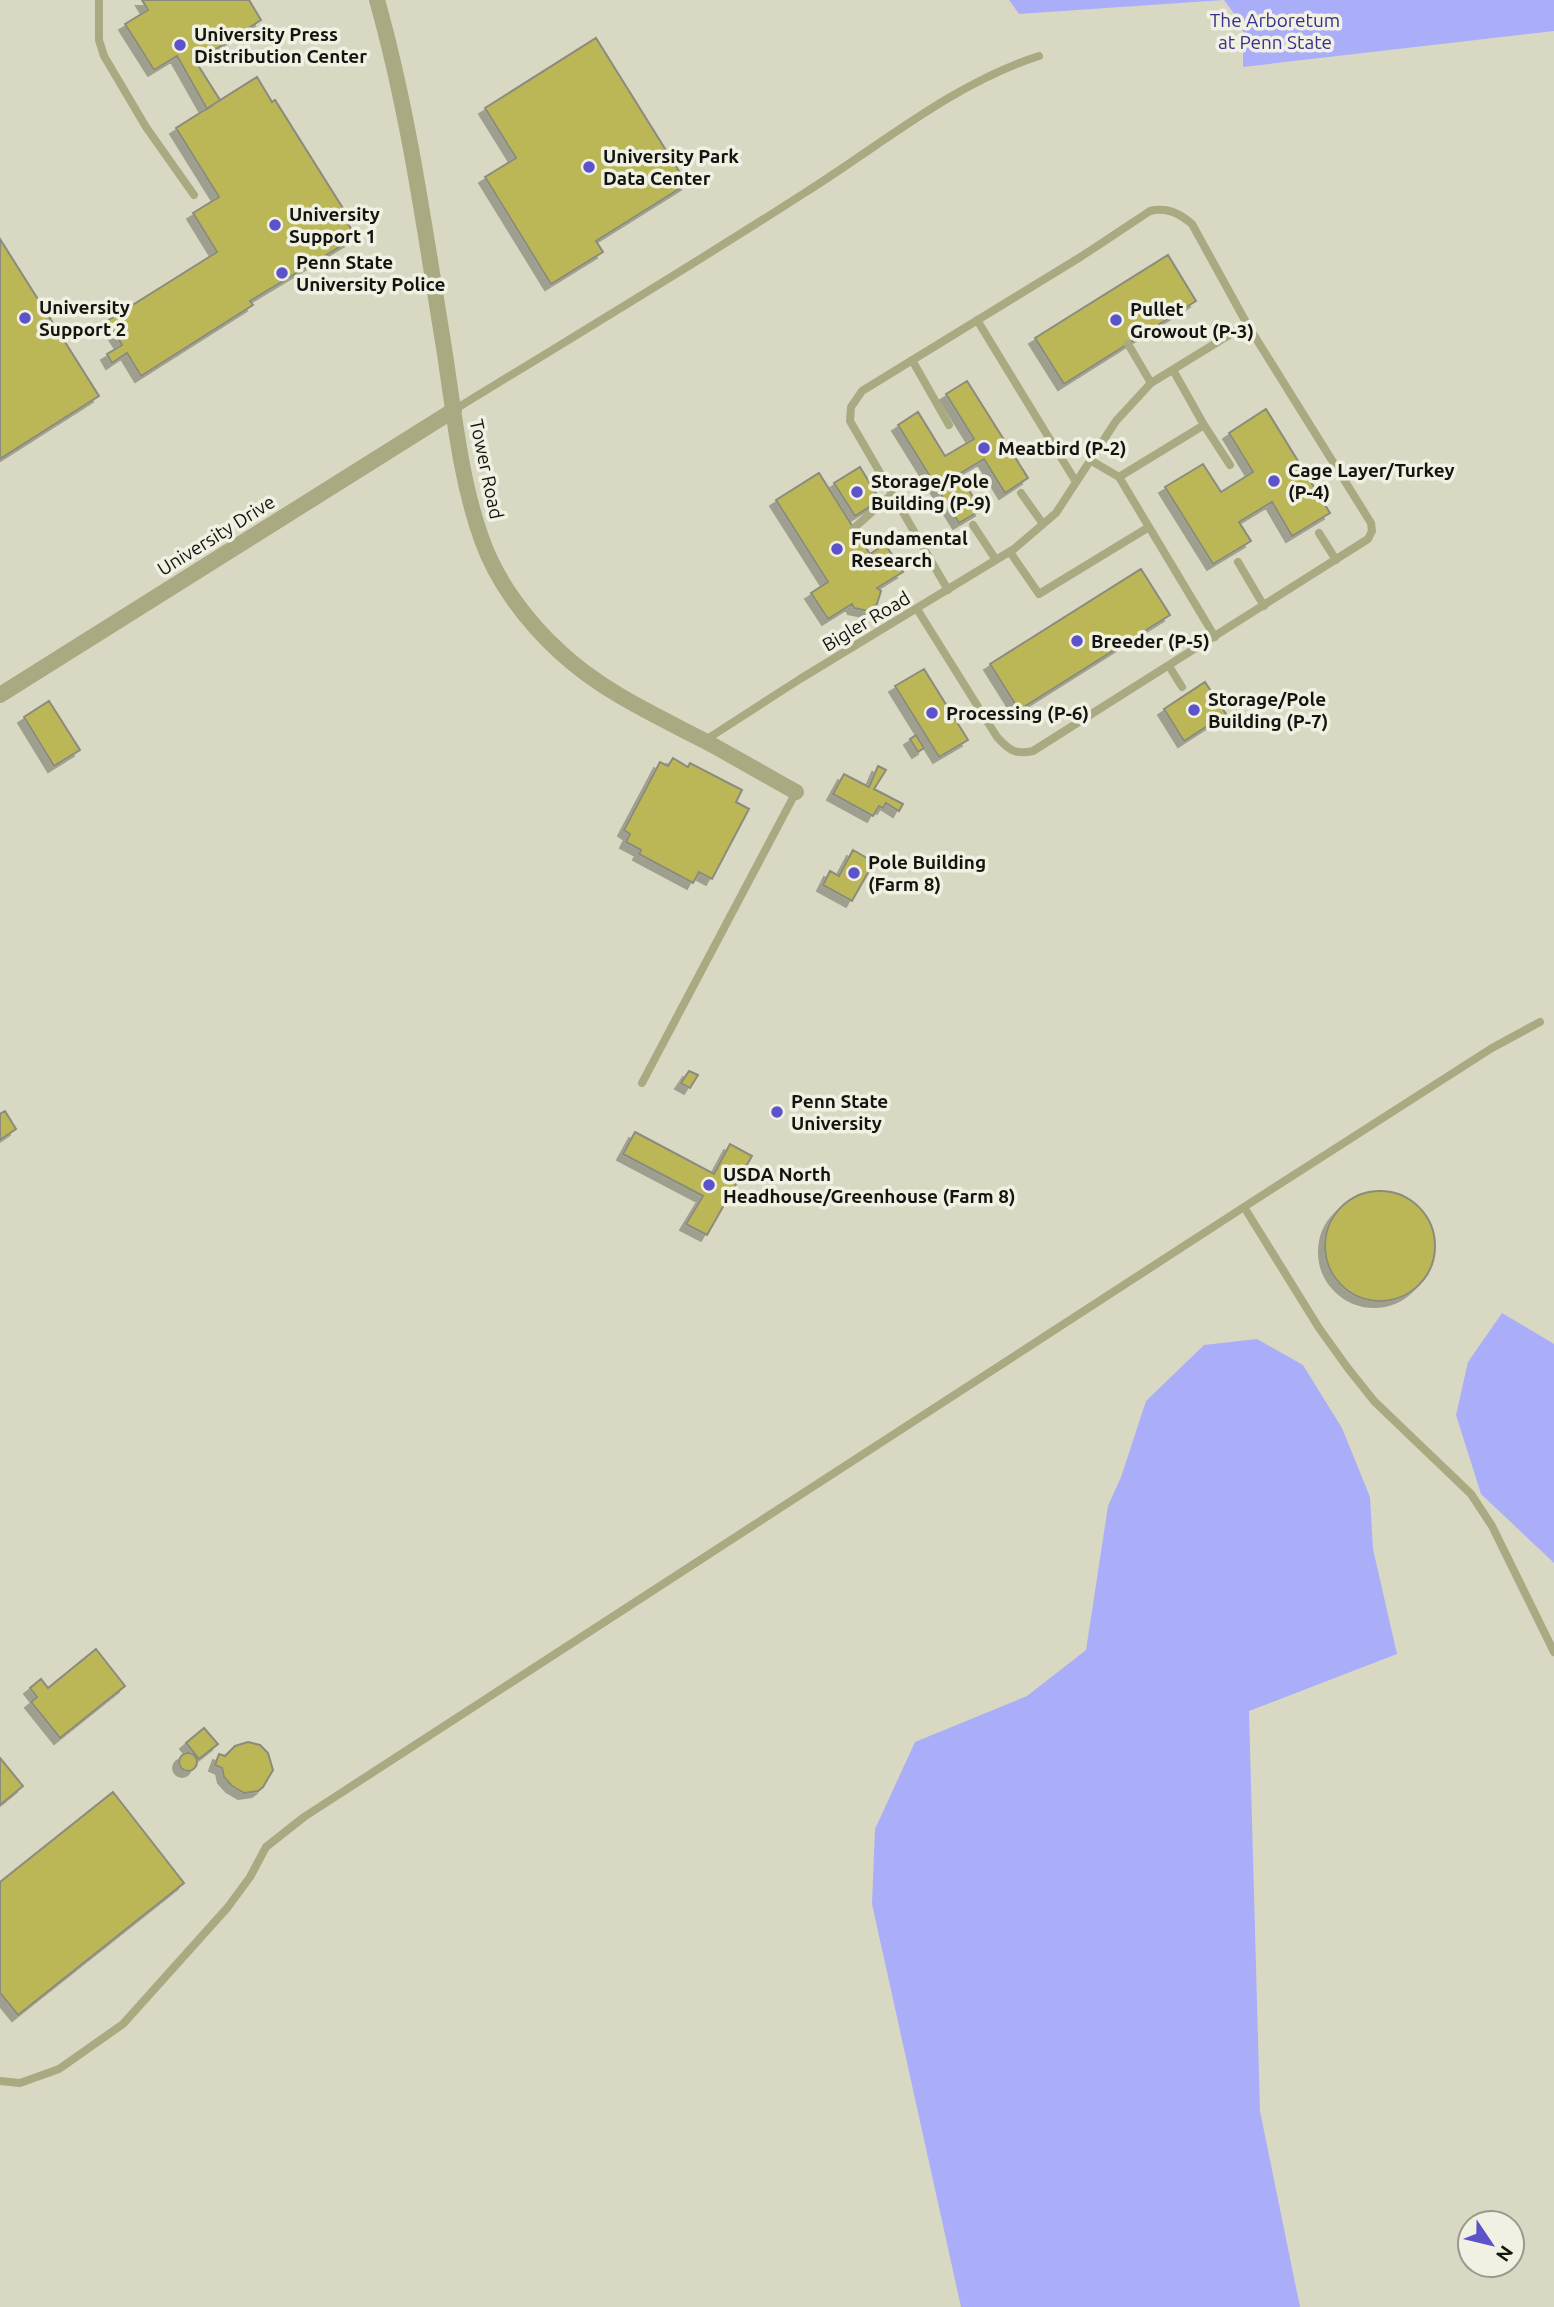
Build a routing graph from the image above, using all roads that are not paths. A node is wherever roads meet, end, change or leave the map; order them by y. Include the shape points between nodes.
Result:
1 (99, 0) edge
2 (378, 0) edge
3 (1040, 56) dead end
4 (194, 195) dead end
5 (977, 320) junction
6 (1247, 324) junction
7 (1128, 344) dead end
8 (912, 360) junction
9 (1173, 370) junction
10 (1151, 383) junction
11 (453, 411) junction
12 (949, 425) dead end
13 (1203, 425) junction
14 (1090, 460) junction
15 (1230, 465) dead end
16 (1119, 477) junction
17 (1076, 482) junction
18 (1021, 493) dead end
19 (891, 495) junction
20 (1043, 524) junction
21 (973, 525) dead end
22 (1149, 527) junction
23 (853, 528) dead end
24 (1320, 533) dead end
25 (1010, 552) junction
26 (996, 560) junction
27 (1336, 561) junction
28 (1238, 562) dead end
29 (948, 590) junction
30 (1264, 606) junction
31 (917, 609) junction
32 (1215, 637) junction
33 (1169, 666) junction
34 (1182, 687) dead end
35 (0, 695) edge
36 (705, 741) junction
37 (796, 792) joint
38 (1540, 1022) dead end
39 (642, 1083) dead end
40 (1244, 1207) junction
41 (1554, 1652) edge
42 (0, 2081) edge

1 - 4 lane via 99,40 104,56
2 - 11 street, Tower Road via 424,227
3 - 11 lane via 1015,64 942,103
5 - 6 lane via 1159,209 1183,216 1192,224
5 - 8 lane
5 - 17 lane
6 - 9 lane, Bigler Road
6 - 27 lane via 1371,523 1368,539
7 - 10 lane
8 - 12 lane
8 - 19 lane via 862,390 851,407 850,421
9 - 10 lane, Bigler Road
9 - 13 lane
10 - 14 lane, Bigler Road via 1116,421
11 - 35 street, University Drive
11 - 36 street, Tower Road via 482,541 532,623 596,681
13 - 15 lane
13 - 16 lane
14 - 16 lane
14 - 17 lane, Bigler Road
16 - 22 lane
17 - 20 lane, Bigler Road
18 - 20 lane
19 - 23 lane
19 - 29 lane
20 - 25 lane, Bigler Road
21 - 26 lane
22 - 25 lane via 1039,594
22 - 32 lane
24 - 27 lane
25 - 26 lane, Bigler Road
26 - 29 lane, Bigler Road
27 - 30 lane
28 - 30 lane
29 - 31 lane, Bigler Road
30 - 32 lane
31 - 33 lane via 997,737 1021,754 1033,751
31 - 36 lane, Bigler Road
32 - 33 lane
33 - 34 lane
36 - 37 street, Tower Road
37 - 39 lane
38 - 40 lane
40 - 41 lane via 1347,1367 1374,1401 1471,1494 1492,1526
40 - 42 lane via 304,1817 266,1847 228,1907 123,2024 59,2069 20,2082

